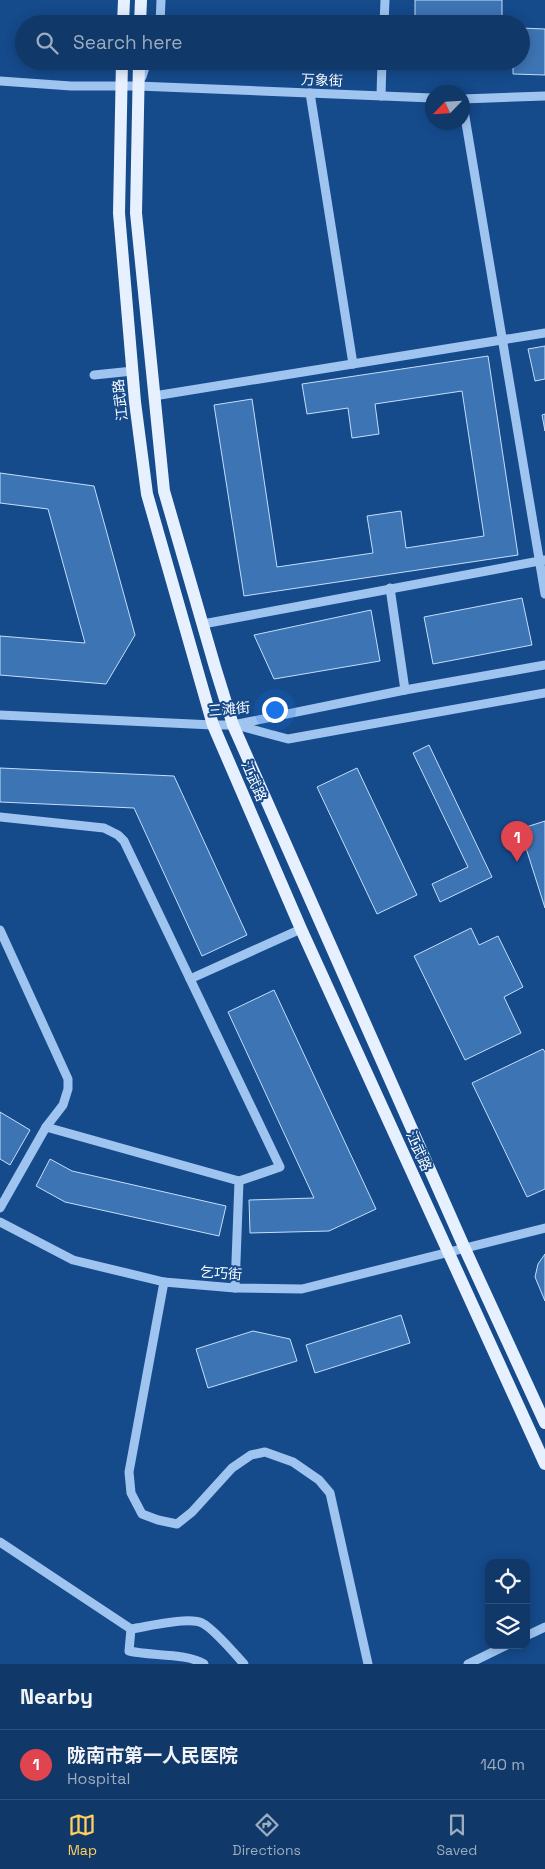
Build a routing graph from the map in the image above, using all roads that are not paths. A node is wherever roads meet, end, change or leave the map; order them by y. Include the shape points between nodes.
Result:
1 (124, 0) edge
2 (141, 0) edge
3 (161, 0) edge
4 (385, 0) edge
5 (123, 15) edge
6 (140, 15) edge
7 (160, 15) edge
8 (384, 15) edge
9 (122, 70) edge
10 (139, 70) edge
11 (144, 70) edge
12 (382, 70) edge
13 (0, 81) edge
14 (121, 86) junction
15 (138, 86) junction
16 (310, 93) junction
17 (381, 96) junction
18 (545, 96) edge
19 (425, 98) edge
20 (470, 99) edge
21 (467, 130) edge
22 (545, 333) edge
23 (503, 340) junction
24 (353, 364) junction
25 (132, 371) junction
26 (94, 375) dead end
27 (154, 396) junction
28 (542, 560) edge
29 (390, 588) junction
30 (545, 594) edge
31 (203, 624) junction
32 (545, 665) edge
33 (404, 690) junction
34 (545, 693) edge
35 (0, 714) edge
36 (213, 725) junction
37 (233, 725) junction
38 (0, 817) edge
39 (301, 929) junction
40 (0, 930) edge
41 (190, 979) junction
42 (46, 1127) junction
43 (240, 1181) junction
44 (0, 1208) edge
45 (0, 1222) edge
46 (545, 1228) edge
47 (465, 1248) junction
48 (449, 1252) junction
49 (164, 1282) junction
50 (234, 1288) junction
51 (545, 1424) edge
52 (545, 1464) edge
53 (0, 1542) edge
54 (545, 1627) edge
55 (131, 1629) junction
56 (530, 1634) edge
57 (499, 1649) edge
58 (204, 1664) edge
59 (244, 1664) edge
60 (368, 1664) edge
61 (468, 1664) edge

1 - 5 main road
2 - 6 main road
3 - 7 street
4 - 8 street
9 - 14 main road, 江武路
10 - 15 main road, 江武路
11 - 15 street
12 - 17 street
13 - 14 street, 万象街
14 - 15 street, 万象街
14 - 25 main road, 江武路 via 119,213
15 - 16 street, 万象街
15 - 27 main road, 江武路 via 136,212
16 - 17 street, 万象街
16 - 24 street
17 - 19 street, 万象街
18 - 20 street
21 - 23 street
22 - 23 street
23 - 24 street
23 - 28 street
24 - 27 street
25 - 26 street
25 - 36 main road, 江武路 via 147,494
27 - 31 main road, 江武路 via 164,491
28 - 29 street
28 - 30 street
29 - 31 street
29 - 33 street
31 - 37 main road, 江武路
32 - 33 street, 三滩街
33 - 37 street, 三滩街
34 - 37 street via 288,740
35 - 36 street, 三滩街
36 - 37 street, 三滩街
36 - 39 main road, 江武路
37 - 47 main road, 江武路
38 - 41 street via 104,828 118,835 128,848
39 - 41 street
39 - 48 main road, 江武路
40 - 42 street via 68,1078 63,1105
41 - 43 street via 280,1167
42 - 43 street
42 - 44 street
43 - 50 street
45 - 49 street, 乞巧街 via 73,1260
46 - 47 street, 乞巧街
47 - 48 street, 乞巧街
47 - 51 main road, 江武路
48 - 50 street, 乞巧街 via 302,1289
48 - 52 main road, 江武路
49 - 50 street, 乞巧街
49 - 60 street via 129,1472 132,1493 142,1514 177,1524 232,1468 251,1455 265,1452 294,1462 319,1480 330,1493
53 - 55 street
54 - 56 street
55 - 58 street via 129,1651 196,1658
55 - 59 street via 176,1621 201,1622
57 - 61 street

